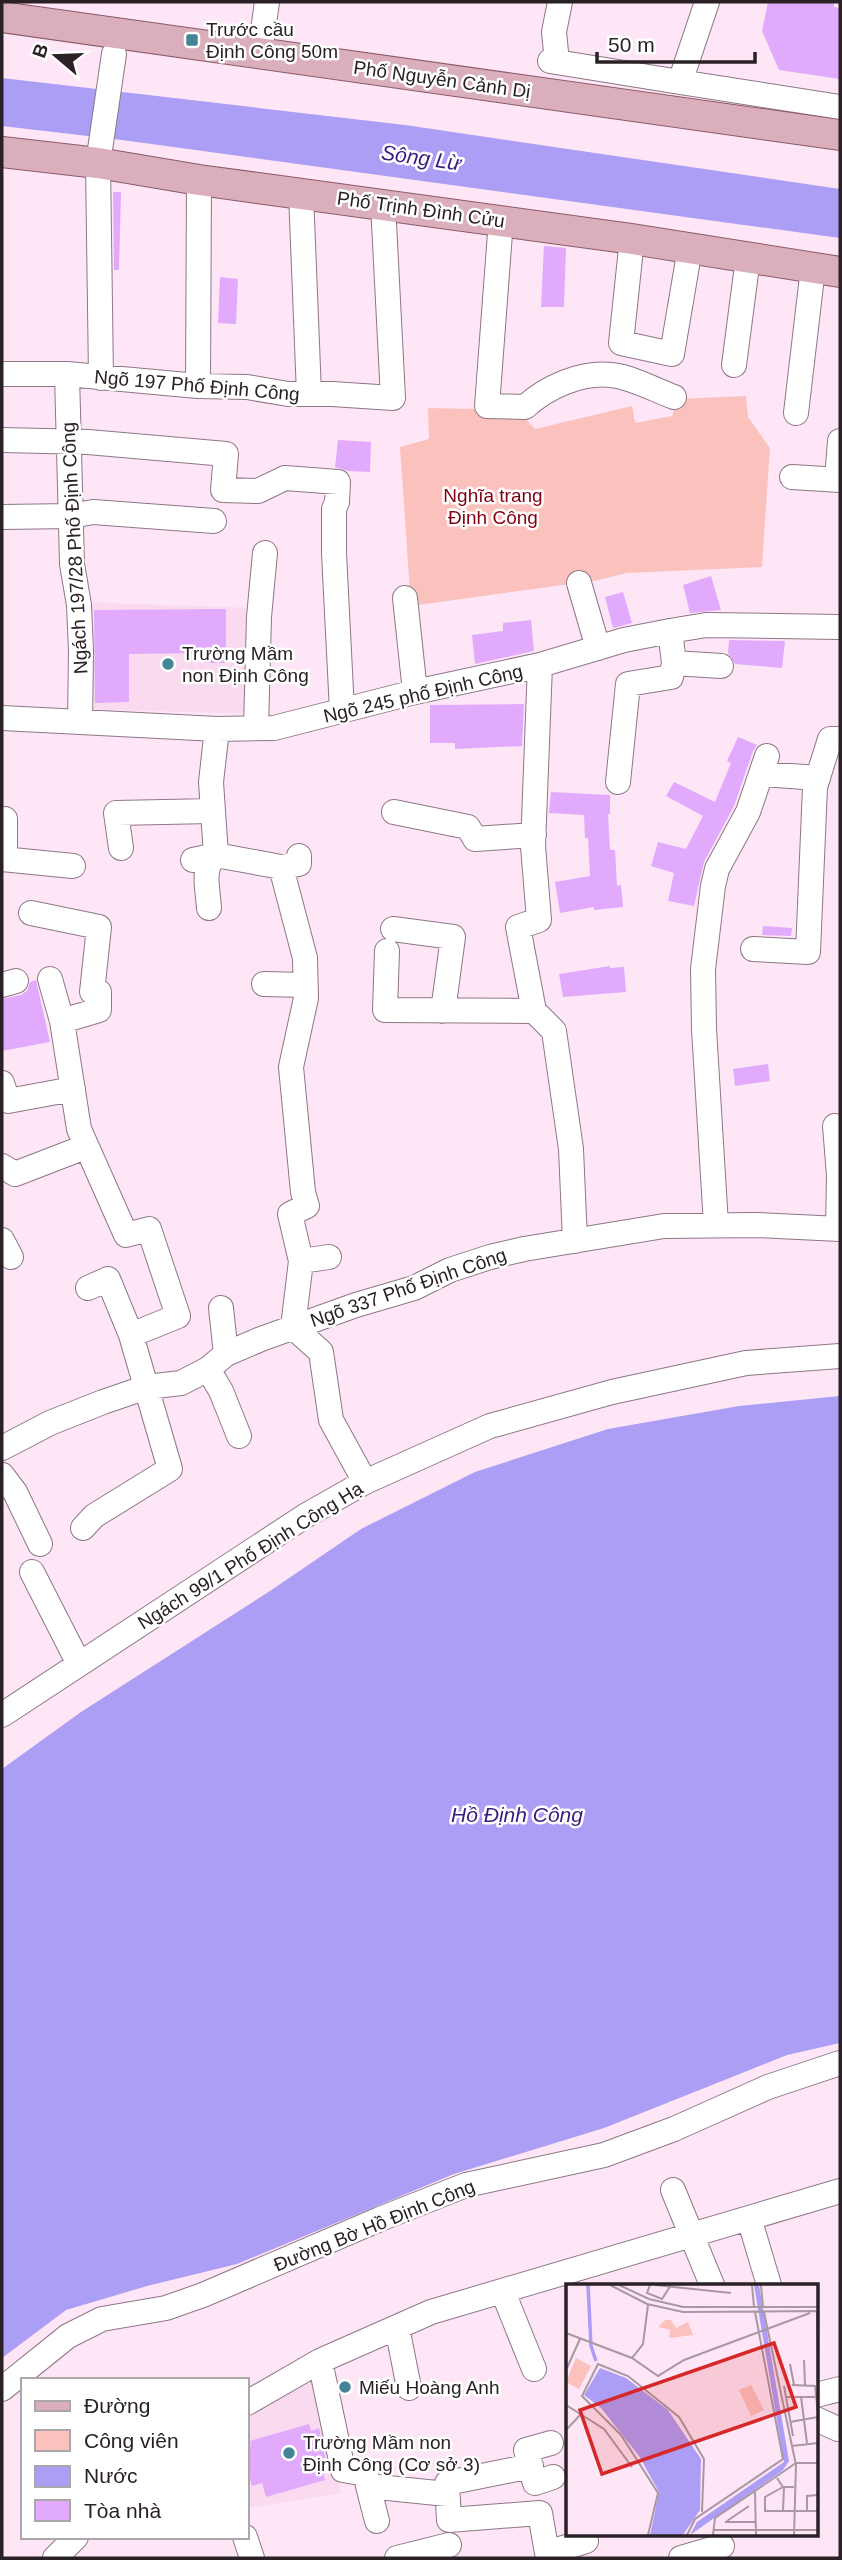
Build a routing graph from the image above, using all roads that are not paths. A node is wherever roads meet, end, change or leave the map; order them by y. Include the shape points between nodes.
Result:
1 (267, 2) edge
2 (560, 2) edge
3 (707, 2) edge
4 (2, 17) edge
5 (260, 52) junction
6 (114, 53) junction
7 (680, 82) junction
8 (840, 107) edge
9 (840, 135) edge
10 (2, 152) edge
11 (100, 153) junction
12 (199, 180) junction
13 (301, 193) junction
14 (383, 204) junction
15 (501, 220) junction
16 (632, 239) junction
17 (690, 248) junction
18 (748, 258) junction
19 (826, 270) edge
20 (734, 365) dead end
21 (2, 374) edge
22 (67, 374) junction
23 (101, 378) junction
24 (198, 386) junction
25 (309, 394) junction
26 (674, 397) dead end
27 (796, 412) dead end
28 (2, 440) edge
29 (840, 441) edge
30 (69, 442) junction
31 (792, 477) dead end
32 (839, 480) edge
33 (71, 516) junction
34 (2, 517) edge
35 (214, 521) dead end
36 (265, 553) dead end
37 (579, 583) dead end
38 (405, 598) dead end
39 (840, 628) edge
40 (670, 631) junction
41 (598, 648) junction
42 (674, 663) junction
43 (540, 665) junction
44 (721, 666) dead end
45 (415, 692) junction
46 (342, 711) junction
47 (2, 718) edge
48 (80, 722) junction
49 (218, 729) junction
50 (256, 729) junction
51 (840, 739) edge
52 (818, 778) junction
53 (618, 782) dead end
54 (212, 811) junction
55 (394, 812) dead end
56 (5, 819) dead end
57 (534, 835) junction
58 (121, 848) dead end
59 (205, 858) junction
60 (3, 859) edge
61 (74, 866) dead end
62 (209, 908) dead end
63 (31, 913) dead end
64 (753, 949) dead end
65 (50, 979) dead end
66 (264, 984) dead end
67 (305, 985) junction
68 (443, 1011) junction
69 (534, 1011) junction
70 (62, 1021) junction
71 (2, 1083) edge
72 (73, 1089) junction
73 (835, 1126) dead end
74 (85, 1147) junction
75 (2, 1166) edge
76 (716, 1225) junction
77 (839, 1229) edge
78 (575, 1241) junction
79 (329, 1257) dead end
80 (301, 1261) junction
81 (88, 1288) dead end
82 (221, 1308) dead end
83 (293, 1327) junction
84 (131, 1335) junction
85 (840, 1356) edge
86 (217, 1361) junction
87 (146, 1387) junction
88 (239, 1436) dead end
89 (2, 1448) edge
90 (2, 1475) edge
91 (365, 1482) junction
92 (83, 1528) dead end
93 (40, 1544) dead end
94 (32, 1572) dead end
95 (79, 1664) junction
96 (2, 1715) edge
97 (840, 2063) edge
98 (673, 2190) dead end
99 (840, 2191) edge
100 (749, 2218) junction
101 (692, 2233) junction
102 (712, 2284) edge
103 (769, 2284) edge
104 (503, 2292) junction
105 (397, 2327) junction
106 (320, 2361) junction
107 (534, 2369) dead end
108 (409, 2388) dead end
109 (2, 2389) edge
110 (840, 2389) edge
111 (818, 2394) edge
112 (248, 2402) edge
113 (551, 2443) dead end
114 (531, 2466) junction
115 (553, 2477) dead end
116 (368, 2486) junction
117 (447, 2494) junction
118 (377, 2521) dead end
119 (74, 2539) edge
120 (246, 2539) edge
121 (586, 2541) dead end
122 (449, 2545) dead end
123 (723, 2546) edge
124 (54, 2558) edge
125 (253, 2558) edge
126 (397, 2558) edge
127 (681, 2558) edge

1 - 5 street
2 - 7 street via 553,61
3 - 7 street
4 - 6 main road, Phố Nguyễn Cảnh Dị
5 - 6 main road, Phố Nguyễn Cảnh Dị
5 - 9 main road, Phố Nguyễn Cảnh Dị
6 - 11 street
7 - 8 street
10 - 11 main road, Phố Trịnh Đình Cửu
11 - 12 main road, Phố Trịnh Đình Cửu
11 - 23 street
12 - 13 main road, Phố Trịnh Đình Cửu
12 - 24 street
13 - 14 main road, Phố Trịnh Đình Cửu
13 - 25 street
14 - 15 main road, Phố Trịnh Đình Cửu
14 - 25 street, Ngõ 197 Phố Định Công via 393,398
15 - 16 main road, Phố Trịnh Đình Cửu
15 - 26 street via 487,406 525,407 562,383 612,375
16 - 17 main road, Phố Trịnh Đình Cửu
16 - 17 street via 621,343 672,354
17 - 18 main road, Phố Trịnh Đình Cửu
18 - 19 main road, Phố Trịnh Đình Cửu
18 - 20 street
19 - 27 street
21 - 22 street, Ngõ 197 Phố Định Công
22 - 23 street, Ngõ 197 Phố Định Công
22 - 30 street, Ngách 197/28 Phố Định Công
23 - 24 street, Ngõ 197 Phố Định Công
24 - 25 street, Ngõ 197 Phố Định Công
28 - 30 street
29 - 32 street
30 - 33 street, Ngách 197/28 Phố Định Công
30 - 46 street via 226,454 223,490 258,491 285,478 346,481 334,509
31 - 32 street
33 - 34 street
33 - 35 street via 93,512
33 - 48 street, Ngách 197/28 Phố Định Công via 79,605
36 - 50 street
37 - 41 street
38 - 45 street
39 - 40 street, Ngõ 245 phố Định Công via 706,625
40 - 41 street, Ngõ 245 phố Định Công
40 - 42 street
41 - 43 street, Ngõ 245 phố Định Công
42 - 44 street
42 - 53 street via 671,677 628,684
43 - 45 street, Ngõ 245 phố Định Công
43 - 57 street
45 - 46 street, Ngõ 245 phố Định Công
46 - 50 street, Ngõ 245 phố Định Công
47 - 48 street, Ngõ 245 phố Định Công
48 - 49 street, Ngõ 245 phố Định Công
49 - 50 street, Ngõ 245 phố Định Công
49 - 54 street
51 - 52 street via 830,739
52 - 64 street via 808,953
52 - 76 street via 764,765 748,812 713,886 703,969
54 - 58 street via 116,813
54 - 59 street
55 - 57 street via 468,827 475,839
56 - 60 street
57 - 69 street via 539,920 519,927
59 - 62 street
59 - 67 street via 290,861
60 - 61 street
63 - 70 street via 59,912 99,927 92,992 99,992 99,1010
65 - 70 street
66 - 67 street
67 - 80 street via 291,1067 307,1206 289,1214
68 - 68 street via 385,1010 390,940 453,937
68 - 69 street
69 - 78 street via 554,1031 570,1149
70 - 72 street
71 - 72 street via 8,1101
72 - 74 street
73 - 77 street
74 - 75 street via 15,1174
74 - 84 street via 126,1235 149,1229 178,1316
76 - 77 street, Ngõ 337 Phố Định Công
76 - 78 street, Ngõ 337 Phố Định Công via 664,1226
78 - 83 street, Ngõ 337 Phố Định Công via 490,1257 414,1288
79 - 80 street
80 - 83 street
81 - 84 street via 108,1279
82 - 86 street
83 - 86 street, Ngõ 337 Phố Định Công
83 - 91 street via 321,1352 331,1420
84 - 87 street
85 - 91 street, Ngách 99/1 Phố Định Công Hạ via 746,1363 612,1392 490,1426
86 - 87 street, Ngõ 337 Phố Định Công via 181,1383
86 - 88 street via 221,1391
87 - 89 street, Ngõ 337 Phố Định Công via 50,1423
87 - 92 street via 170,1469 94,1516
90 - 93 street
91 - 95 street, Ngách 99/1 Phố Định Công Hạ via 305,1516
94 - 95 street
95 - 96 street, Ngách 99/1 Phố Định Công Hạ
97 - 109 street, Đường Bờ Hồ Định Công via 768,2087 604,2155 466,2185 178,2304 102,2319 68,2336
98 - 101 street
99 - 100 street
100 - 101 street
100 - 103 street
101 - 102 street
101 - 104 street
104 - 105 street via 431,2312
104 - 107 street
105 - 106 street
105 - 108 street
106 - 112 street
106 - 116 street via 343,2470 366,2474
110 - 111 street
113 - 114 street via 526,2450
114 - 115 street via 535,2483
114 - 117 street via 447,2483
116 - 117 street
116 - 118 street
117 - 121 street via 449,2520 540,2513 547,2553
119 - 124 street
120 - 125 street
122 - 126 street
123 - 127 street

